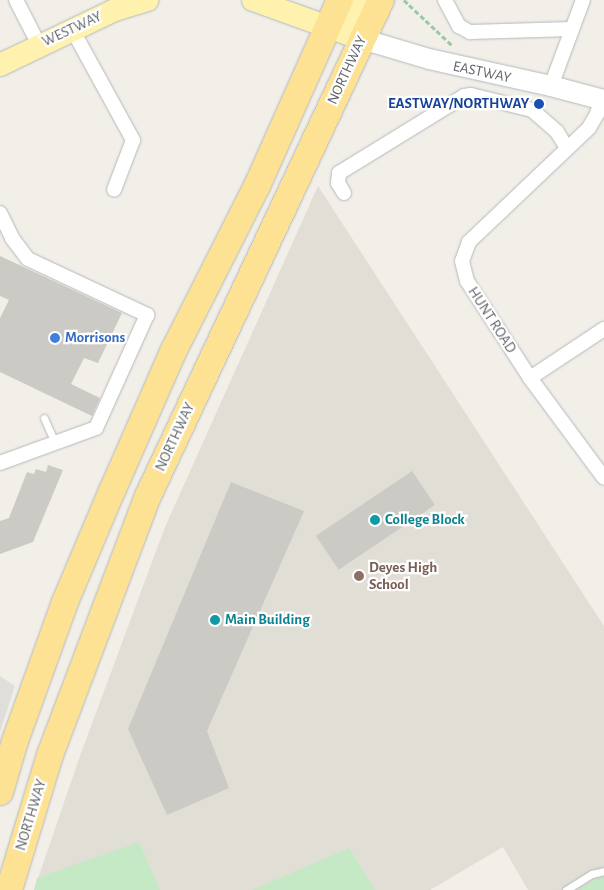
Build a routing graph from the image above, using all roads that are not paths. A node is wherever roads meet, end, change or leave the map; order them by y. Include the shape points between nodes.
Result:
1 (16, 0) edge
2 (148, 0) edge
3 (253, 0) edge
4 (340, 0) edge
5 (363, 0) edge
6 (381, 0) edge
7 (445, 0) edge
8 (583, 0) edge
9 (113, 5) edge
10 (327, 27) junction
11 (72, 28) junction
12 (572, 28) junction
13 (362, 39) junction
14 (39, 45) junction
15 (0, 65) edge
16 (551, 86) junction
17 (602, 100) edge
18 (567, 148) junction
19 (114, 190) dead end
20 (344, 193) dead end
21 (0, 213) edge
22 (604, 329) edge
23 (530, 378) junction
24 (44, 418) dead end
25 (55, 443) junction
26 (0, 463) edge
27 (604, 478) edge
28 (0, 792) edge
29 (604, 871) edge
30 (10, 890) edge
31 (566, 890) edge

1 - 14 street
2 - 9 main road, WESTWAY
3 - 10 main road
4 - 10 highway
5 - 10 main road via 351,18
6 - 13 highway, NORTHWAY
7 - 12 street via 460,26 470,32
8 - 12 street
9 - 11 main road, WESTWAY
10 - 13 main road
10 - 28 highway via 257,186 174,350 108,499 65,602
11 - 14 main road, WESTWAY
11 - 19 street via 133,140
12 - 16 street
13 - 16 street, EASTWAY via 437,62
13 - 30 highway, NORTHWAY via 148,496 50,755
14 - 15 main road, WESTWAY
16 - 17 street, EASTWAY
17 - 18 street, HUNT ROAD via 588,128
18 - 20 street via 557,132 532,110 464,96 339,173 338,183
18 - 23 street, HUNT ROAD via 469,242 462,261 467,281
21 - 25 street via 12,238 28,259 147,315 96,428
22 - 23 street
23 - 27 street, HUNT ROAD
24 - 25 lane
25 - 26 street
29 - 31 lane via 592,874

